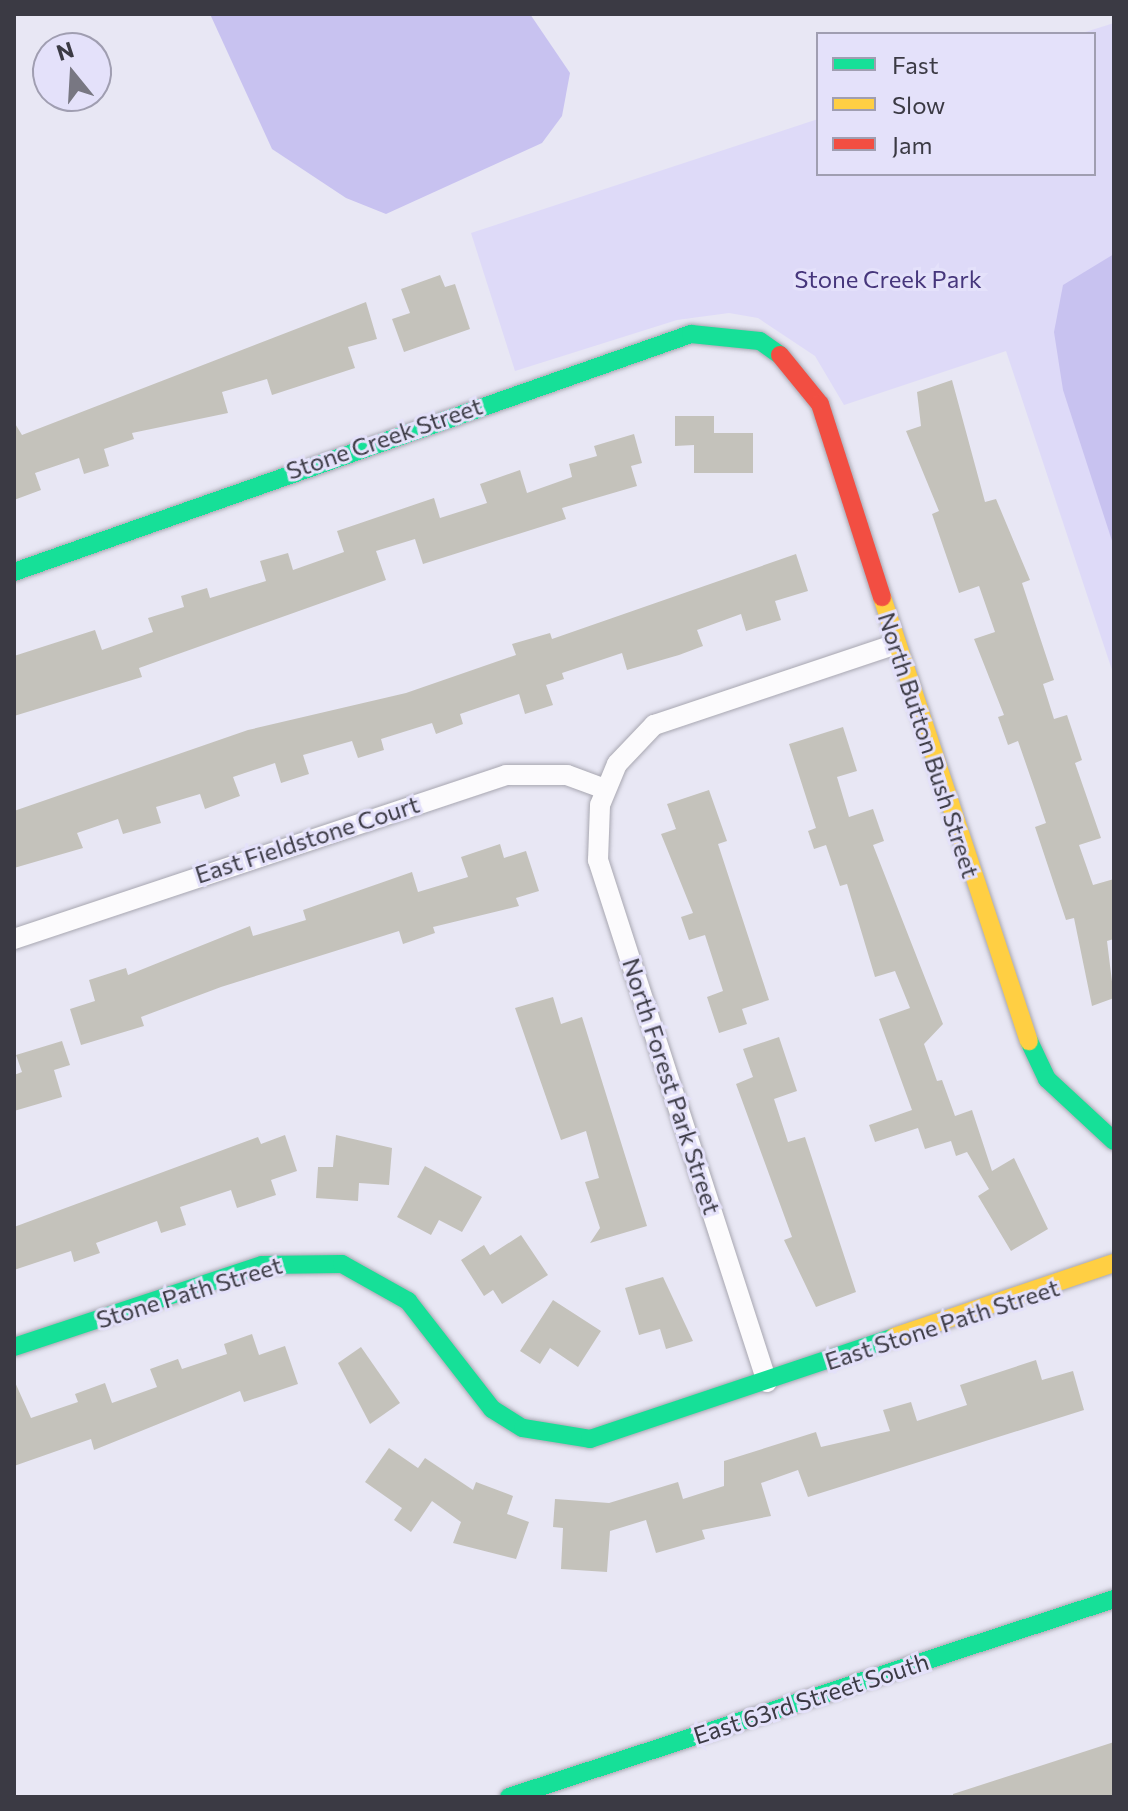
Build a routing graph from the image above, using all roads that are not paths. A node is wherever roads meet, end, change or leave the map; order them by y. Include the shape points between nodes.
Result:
1 (760, 341) joint
2 (14, 572) edge
3 (896, 644) junction
4 (605, 789) junction
5 (14, 939) edge
6 (1114, 1141) edge
7 (1114, 1263) edge
8 (14, 1347) edge
9 (767, 1382) junction
10 (1114, 1599) edge
11 (509, 1797) edge

1 - 2 street, Stone Creek Street via 691,334 276,474 100,546
1 - 3 street, North Button Bush Street via 796,367 820,404
3 - 4 street via 654,725
3 - 6 street, North Button Bush Street via 1016,1014 1047,1079
4 - 5 street, East Fieldstone Court via 567,775 506,775
4 - 9 street, North Forest Park Street via 598,860
7 - 9 street, East Stone Path Street
8 - 9 street, Stone Path Street via 262,1265 302,1259 378,1278 408,1301 492,1409 562,1439 619,1433
10 - 11 street, East 63rd Street South

